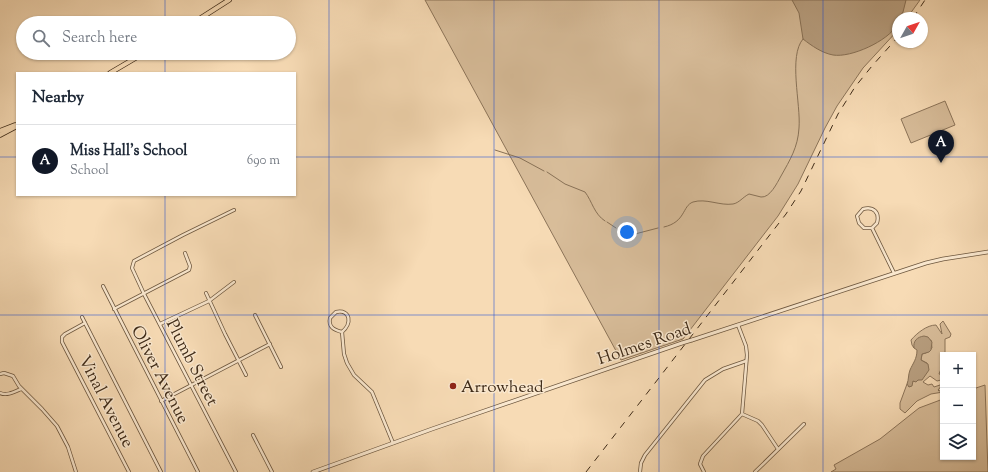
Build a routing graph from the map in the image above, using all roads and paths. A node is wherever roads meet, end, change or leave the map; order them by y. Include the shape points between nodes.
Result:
1 (229, 0) edge
2 (204, 16) edge
3 (132, 60) edge
4 (112, 72) edge
5 (16, 125) edge
6 (16, 126) edge
7 (0, 131) edge
8 (0, 135) edge
9 (234, 210) dead end
10 (872, 228) junction
11 (988, 252) edge
12 (185, 253) dead end
13 (894, 273) junction
14 (234, 282) dead end
15 (103, 286) dead end
16 (206, 293) dead end
17 (144, 294) junction
18 (209, 301) junction
19 (114, 309) junction
20 (255, 315) dead end
21 (82, 317) dead end
22 (85, 323) junction
23 (160, 324) junction
24 (738, 326) junction
25 (342, 332) junction
26 (270, 344) junction
27 (238, 360) junction
28 (746, 361) junction
29 (281, 367) dead end
30 (0, 374) edge
31 (246, 375) dead end
32 (192, 385) junction
33 (20, 388) junction
34 (0, 393) edge
35 (161, 401) junction
36 (742, 414) junction
37 (804, 424) dead end
38 (253, 435) dead end
39 (393, 443) junction
40 (778, 449) junction
41 (76, 472) edge
42 (129, 472) edge
43 (161, 472) edge
44 (198, 472) edge
45 (236, 472) edge
46 (272, 472) edge
47 (313, 472) edge
48 (640, 472) edge
49 (704, 472) edge
50 (755, 472) edge

1 - 2 highway
3 - 4 highway
5 - 7 highway
6 - 8 highway
9 - 17 street, Plumb Street via 134,261 132,268
10 - 10 street via 864,228 858,222 858,213 864,208 872,208 878,214 877,223
10 - 13 street
11 - 13 street, Holmes Road via 938,260
12 - 17 street via 190,269
13 - 24 street, Holmes Road
14 - 18 street
15 - 19 street, Oliver Avenue
16 - 18 street
17 - 19 street
17 - 23 street, Plumb Street
18 - 23 street
18 - 27 street
19 - 35 street, Oliver Avenue
20 - 26 street
21 - 22 street
22 - 42 street, Vinal Avenue via 65,334 62,342
22 - 43 street
23 - 32 street, Plumb Street
24 - 28 street via 746,346
24 - 39 street, Holmes Road, bridge
25 - 25 street via 349,324 349,320 345,313 336,312 330,318 330,324 333,329
25 - 39 street via 347,363 354,375 372,392
26 - 27 street
26 - 29 street
27 - 31 street
27 - 32 street
28 - 36 street
28 - 48 street via 718,371 703,382 645,455
30 - 33 street via 13,376
32 - 35 street
32 - 45 street, Plumb Street
33 - 34 street via 12,393
33 - 41 street via 56,426 68,446
35 - 44 street, Oliver Avenue
36 - 40 street via 762,424
36 - 49 street via 703,456 700,464
37 - 40 street
38 - 46 street
39 - 47 street, Holmes Road
40 - 50 street

